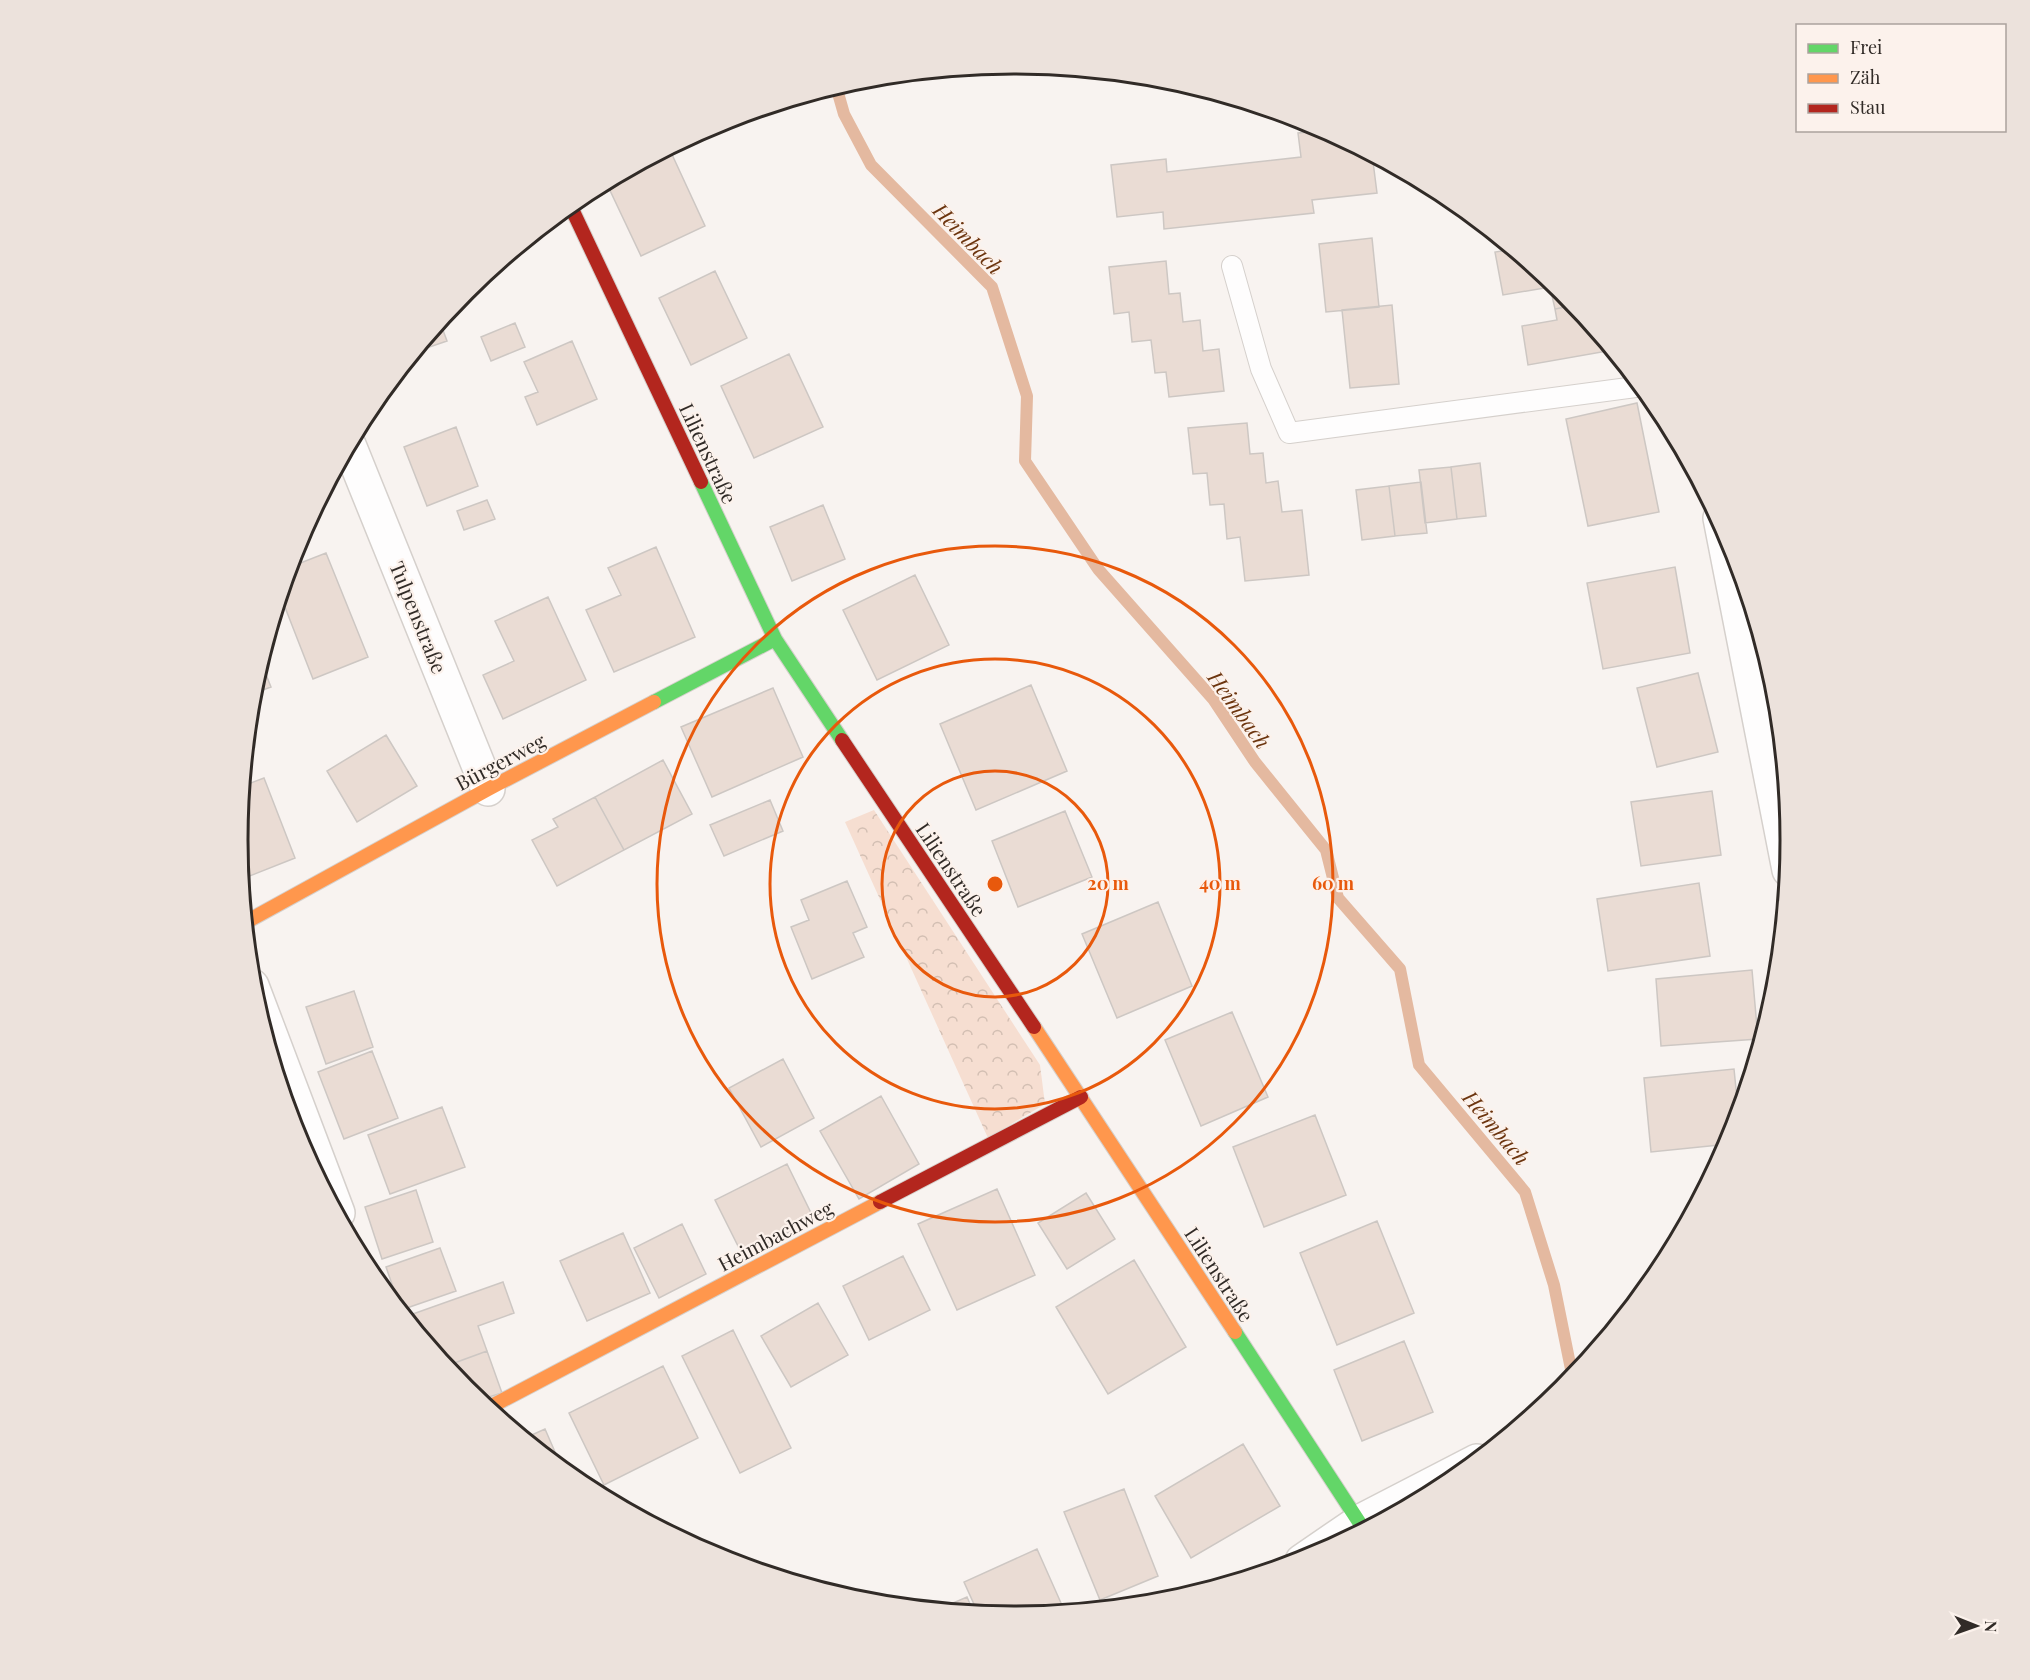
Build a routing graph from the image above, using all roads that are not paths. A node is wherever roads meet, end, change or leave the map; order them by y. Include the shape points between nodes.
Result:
1 (574, 214) edge
2 (1232, 266) dead end
3 (1633, 387) edge
4 (353, 454) edge
5 (1728, 561) edge
6 (775, 639) junction
7 (488, 789) junction
8 (1781, 828) edge
9 (253, 918) edge
10 (286, 1076) edge
11 (1081, 1097) junction
12 (311, 1142) edge
13 (496, 1403) edge
14 (1417, 1492) edge
15 (1359, 1522) junction
16 (1347, 1530) edge

1 - 6 street, Lilienstraße
2 - 3 lane via 1261,369 1289,433
4 - 7 street, Tulpenstraße
5 - 8 street
6 - 7 street, Bürgerweg
6 - 11 street, Lilienstraße
7 - 9 street, Bürgerweg
10 - 12 street
11 - 13 street, Heimbachweg
11 - 15 street, Lilienstraße
14 - 15 street
15 - 16 street

